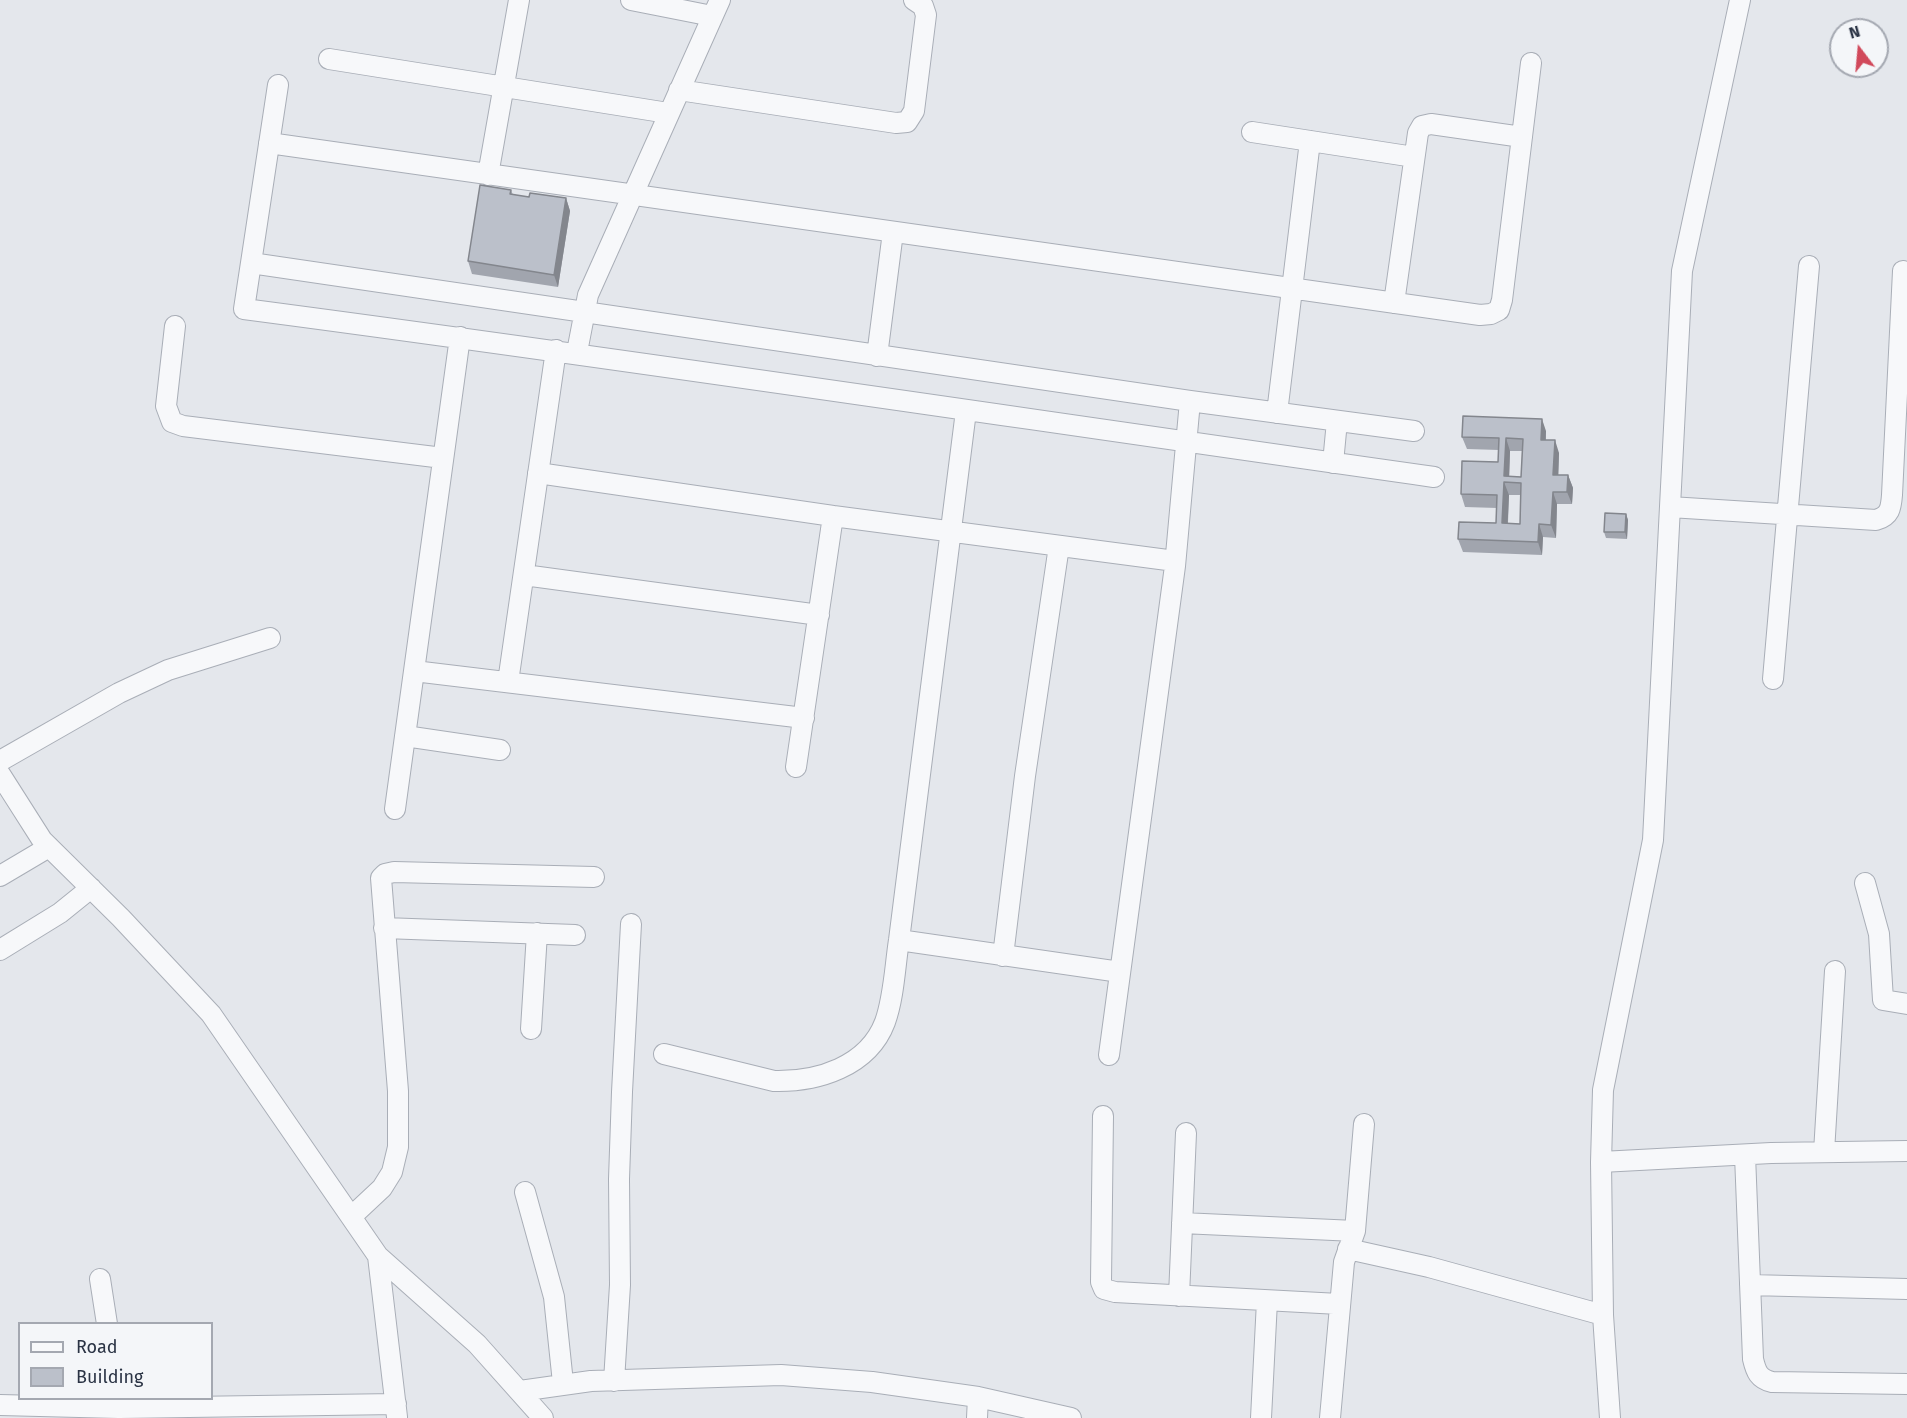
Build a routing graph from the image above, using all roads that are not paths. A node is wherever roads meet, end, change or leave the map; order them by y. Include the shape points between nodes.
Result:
1 (519, 0) edge
2 (631, 0) edge
3 (914, 0) edge
4 (1740, 0) edge
5 (716, 8) edge
6 (328, 58) dead end
7 (1531, 63) dead end
8 (278, 85) dead end
9 (504, 85) junction
10 (679, 90) junction
11 (668, 113) junction
12 (1252, 132) dead end
13 (1522, 137) junction
14 (1310, 141) junction
15 (269, 143) junction
16 (1414, 157) junction
17 (488, 175) junction
18 (632, 195) junction
19 (893, 232) junction
20 (251, 262) junction
21 (1809, 266) dead end
22 (1903, 271) dead end
23 (1291, 289) junction
24 (1394, 303) junction
25 (584, 314) junction
26 (176, 326) dead end
27 (460, 337) junction
28 (556, 350) junction
29 (577, 352) junction
30 (877, 356) junction
31 (1190, 401) junction
32 (966, 411) junction
33 (1277, 413) junction
34 (1337, 421) junction
35 (1414, 431) dead end
36 (1188, 442) junction
37 (443, 458) junction
38 (1333, 463) junction
39 (538, 473) junction
40 (1434, 477) dead end
41 (1670, 507) junction
42 (833, 516) junction
43 (1788, 516) junction
44 (952, 532) junction
45 (1059, 546) junction
46 (1175, 561) junction
47 (524, 575) junction
48 (819, 615) junction
49 (270, 639) dead end
50 (414, 671) junction
51 (1773, 679) dead end
52 (508, 682) junction
53 (804, 718) junction
54 (405, 736) junction
55 (500, 750) dead end
56 (0, 762) edge
57 (796, 766) dead end
58 (0, 774) edge
59 (394, 809) dead end
60 (49, 848) junction
61 (0, 876) edge
62 (594, 877) dead end
63 (1865, 883) dead end
64 (91, 888) junction
65 (631, 924) dead end
66 (384, 928) junction
67 (537, 933) junction
68 (575, 934) dead end
69 (898, 940) junction
70 (0, 950) edge
71 (1004, 956) junction
72 (1835, 970) dead end
73 (1120, 972) junction
74 (1907, 1004) edge
75 (531, 1029) dead end
76 (664, 1054) dead end
77 (1109, 1055) dead end
78 (1103, 1116) dead end
79 (1364, 1124) dead end
80 (1186, 1133) dead end
81 (1907, 1151) edge
82 (1824, 1152) junction
83 (1745, 1155) junction
84 (1600, 1162) junction
85 (525, 1192) dead end
86 (351, 1217) junction
87 (1182, 1223) junction
88 (1351, 1240) junction
89 (378, 1256) junction
90 (100, 1279) dead end
91 (1750, 1285) junction
92 (1907, 1289) edge
93 (1179, 1296) junction
94 (1267, 1301) junction
95 (1340, 1305) junction
96 (1603, 1315) junction
97 (107, 1322) edge
98 (614, 1381) junction
99 (563, 1383) junction
100 (1907, 1384) edge
101 (520, 1391) junction
102 (978, 1397) junction
103 (0, 1405) edge
104 (119, 1408) edge
105 (397, 1411) edge
106 (543, 1418) edge
107 (977, 1418) edge
108 (1071, 1418) edge
109 (1261, 1418) edge
110 (1330, 1418) edge
111 (1610, 1418) edge

1 - 9 street
2 - 5 street
3 - 10 street via 923,6 926,15 914,111 907,122
4 - 41 street via 1682,271
5 - 10 street
6 - 9 street
7 - 13 street
8 - 15 street
9 - 11 street
9 - 17 street
10 - 11 street
11 - 18 street
12 - 14 street
13 - 16 street via 1431,124 1422,126 1418,133
13 - 24 street via 1499,310 1480,315
14 - 16 street
14 - 23 street
15 - 17 street
15 - 20 street
16 - 24 street
17 - 18 street
18 - 19 street
18 - 25 street via 588,295
19 - 23 street
19 - 30 street
20 - 25 street
20 - 27 street via 244,309
21 - 43 street
22 - 43 street via 1890,511 1885,518 1876,520
23 - 24 street
23 - 33 street
25 - 29 street
25 - 30 street
26 - 37 street via 166,406 172,422
27 - 28 street
27 - 37 street
28 - 29 street
28 - 39 street
29 - 32 street
30 - 31 street
31 - 33 street
31 - 36 street
32 - 36 street
32 - 44 street
33 - 34 street
34 - 35 street
34 - 38 street
36 - 38 street
36 - 46 street
37 - 50 street
38 - 40 street
39 - 42 street
39 - 47 street
41 - 43 street
41 - 84 street via 1653,840 1603,1090
42 - 44 street
42 - 48 street
43 - 51 street
44 - 45 street
44 - 69 street
45 - 46 street
45 - 71 street
46 - 73 street
47 - 48 street
47 - 52 street
48 - 53 street
49 - 56 street via 148,679
50 - 52 street
50 - 54 street
52 - 53 street
53 - 57 street
54 - 55 street
54 - 59 street
58 - 60 street
60 - 61 street
60 - 64 street
62 - 66 street via 385,874 380,888
63 - 74 street via 1879,934 1882,1000
64 - 70 street via 60,913
64 - 86 street via 211,1014
65 - 98 street via 621,1103 620,1285
66 - 67 street
66 - 86 street via 398,1090 398,1147 392,1172 382,1188
67 - 68 street
67 - 75 street
69 - 71 street
69 - 76 street via 885,1024 869,1046 837,1069 813,1078 774,1081
71 - 73 street
72 - 82 street
73 - 77 street
78 - 93 street via 1101,1282 1104,1289 1115,1292
79 - 88 street
80 - 87 street
81 - 82 street
82 - 83 street
83 - 84 street
83 - 91 street
84 - 96 street
85 - 99 street via 554,1297
86 - 89 street
87 - 88 street
87 - 93 street
88 - 95 street
88 - 96 street via 1440,1270
89 - 101 street via 477,1344
89 - 105 street
90 - 97 street
91 - 92 street
91 - 100 street via 1753,1359 1762,1379
93 - 94 street
94 - 95 street
94 - 109 street
95 - 110 street
96 - 111 street
98 - 99 street
98 - 102 street via 781,1375 872,1382
99 - 101 street
101 - 106 street
102 - 107 street
102 - 108 street
103 - 104 street
104 - 105 street

